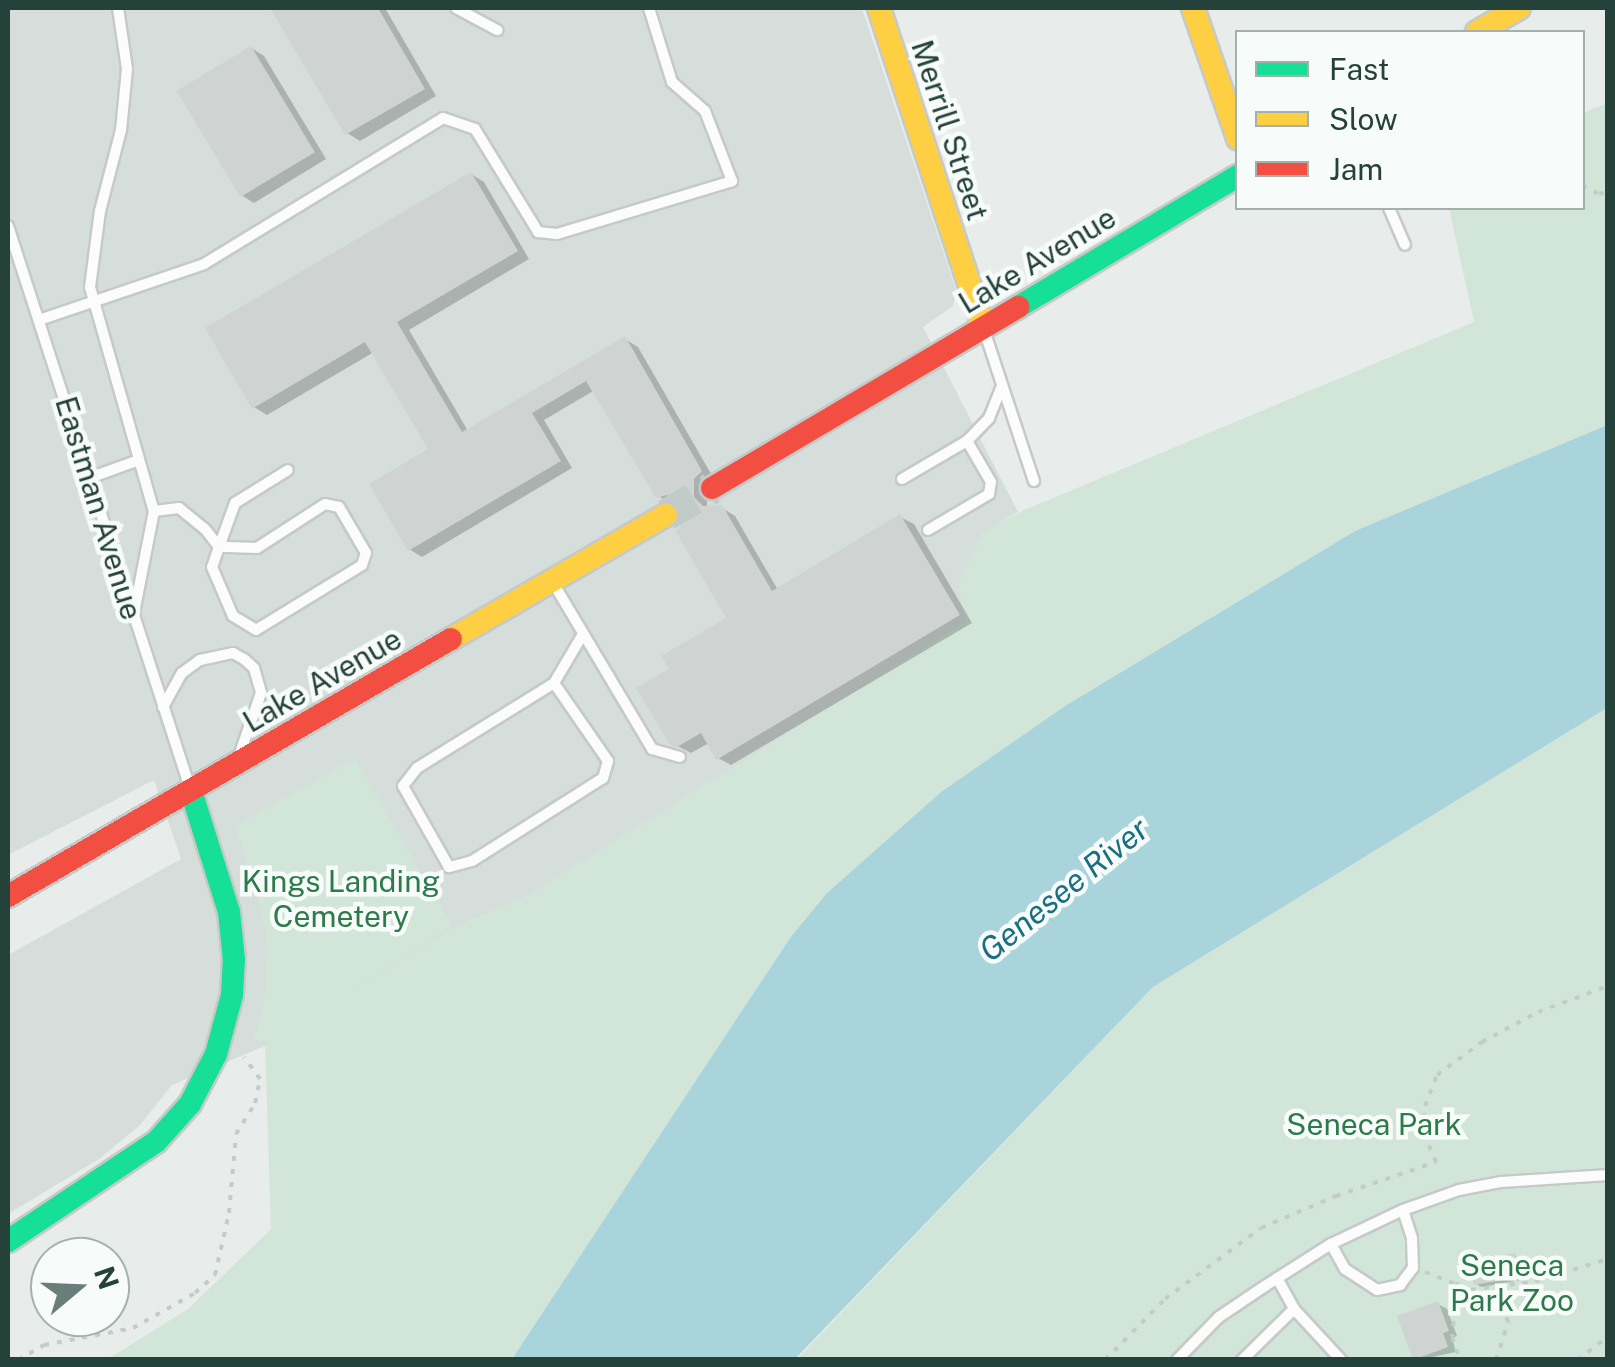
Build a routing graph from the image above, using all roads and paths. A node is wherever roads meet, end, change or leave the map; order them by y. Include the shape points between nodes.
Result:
1 (118, 8) edge
2 (456, 8) edge
3 (649, 8) edge
4 (878, 8) edge
5 (1194, 8) edge
6 (1519, 8) edge
7 (497, 30) dead end
8 (1480, 30) edge
9 (1235, 129) edge
10 (1235, 178) edge
11 (1585, 187) edge
12 (1608, 191) edge
13 (1390, 210) edge
14 (8, 226) edge
15 (1406, 245) dead end
16 (94, 302) junction
17 (39, 320) junction
18 (983, 327) junction
19 (1002, 386) junction
20 (968, 441) junction
21 (139, 460) junction
22 (288, 470) dead end
23 (92, 477) junction
24 (902, 480) dead end
25 (1034, 481) dead end
26 (712, 488) tunnel mouth
27 (154, 511) junction
28 (666, 515) tunnel mouth
29 (928, 530) dead end
30 (219, 547) junction
31 (552, 581) junction
32 (133, 618) junction
33 (584, 634) junction
34 (554, 682) junction
35 (163, 708) junction
36 (680, 756) dead end
37 (232, 767) junction
38 (191, 791) junction
39 (8, 896) edge
40 (1608, 986) edge
41 (244, 1057) dead end
42 (1608, 1175) edge
43 (1403, 1210) junction
44 (8, 1241) edge
45 (1330, 1244) junction
46 (1608, 1260) edge
47 (1413, 1268) junction
48 (1276, 1278) junction
49 (1456, 1282) junction
50 (1498, 1286) junction
51 (1294, 1309) junction
52 (1608, 1337) edge
53 (18, 1360) edge
54 (1105, 1360) edge
55 (1177, 1360) edge
56 (1242, 1360) edge
57 (1341, 1360) edge
58 (1460, 1360) edge
59 (1496, 1360) edge
60 (1577, 1360) edge

1 - 16 lane via 126,69 121,130 100,210
2 - 7 lane
3 - 16 lane via 672,82 705,110 732,181 557,234 538,232 475,129 443,118 204,264
4 - 18 main road, Merrill Street
5 - 9 main road
6 - 8 main road
10 - 18 main road, Lake Avenue
11 - 12 path
13 - 15 lane
14 - 17 lane, Eastman Avenue
16 - 17 lane
16 - 21 lane
17 - 23 lane, Eastman Avenue
18 - 19 lane
18 - 26 main road, Lake Avenue
19 - 20 lane via 989,418
19 - 25 lane
20 - 24 lane
20 - 29 lane via 991,482 989,494
21 - 23 lane
21 - 27 lane
22 - 30 lane via 235,502
23 - 32 lane, Eastman Avenue
27 - 30 lane via 178,508
27 - 32 lane
28 - 31 main road, Lake Avenue
30 - 30 lane via 212,567 233,616 256,630 362,565 366,553 340,507 325,504 257,548
31 - 33 lane
31 - 37 main road, Lake Avenue
32 - 35 lane, Eastman Avenue
33 - 34 lane
33 - 36 lane via 652,749
34 - 34 lane via 417,768 403,786 449,868 472,861 603,778 608,761
35 - 37 lane via 182,673 200,660 233,653 244,659 261,693
35 - 38 lane, Eastman Avenue
37 - 38 main road, Lake Avenue
38 - 39 main road, Lake Avenue
38 - 44 main road via 230,912 232,995 216,1054 190,1104 156,1142
40 - 54 path via 1538,1012 1437,1075 1424,1106 1423,1131 1436,1162 1261,1228 1164,1298
41 - 53 path via 260,1078 255,1103 236,1134 230,1213 215,1275 133,1328 44,1345
42 - 43 lane via 1502,1182
43 - 45 lane
43 - 47 lane
45 - 47 lane via 1344,1268 1377,1290 1400,1285
45 - 48 lane
46 - 50 path
47 - 49 path
48 - 51 lane
48 - 55 lane via 1219,1317
49 - 50 path via 1471,1290
49 - 58 path via 1452,1336
50 - 59 path via 1508,1322
51 - 56 lane
51 - 57 lane
52 - 60 path

